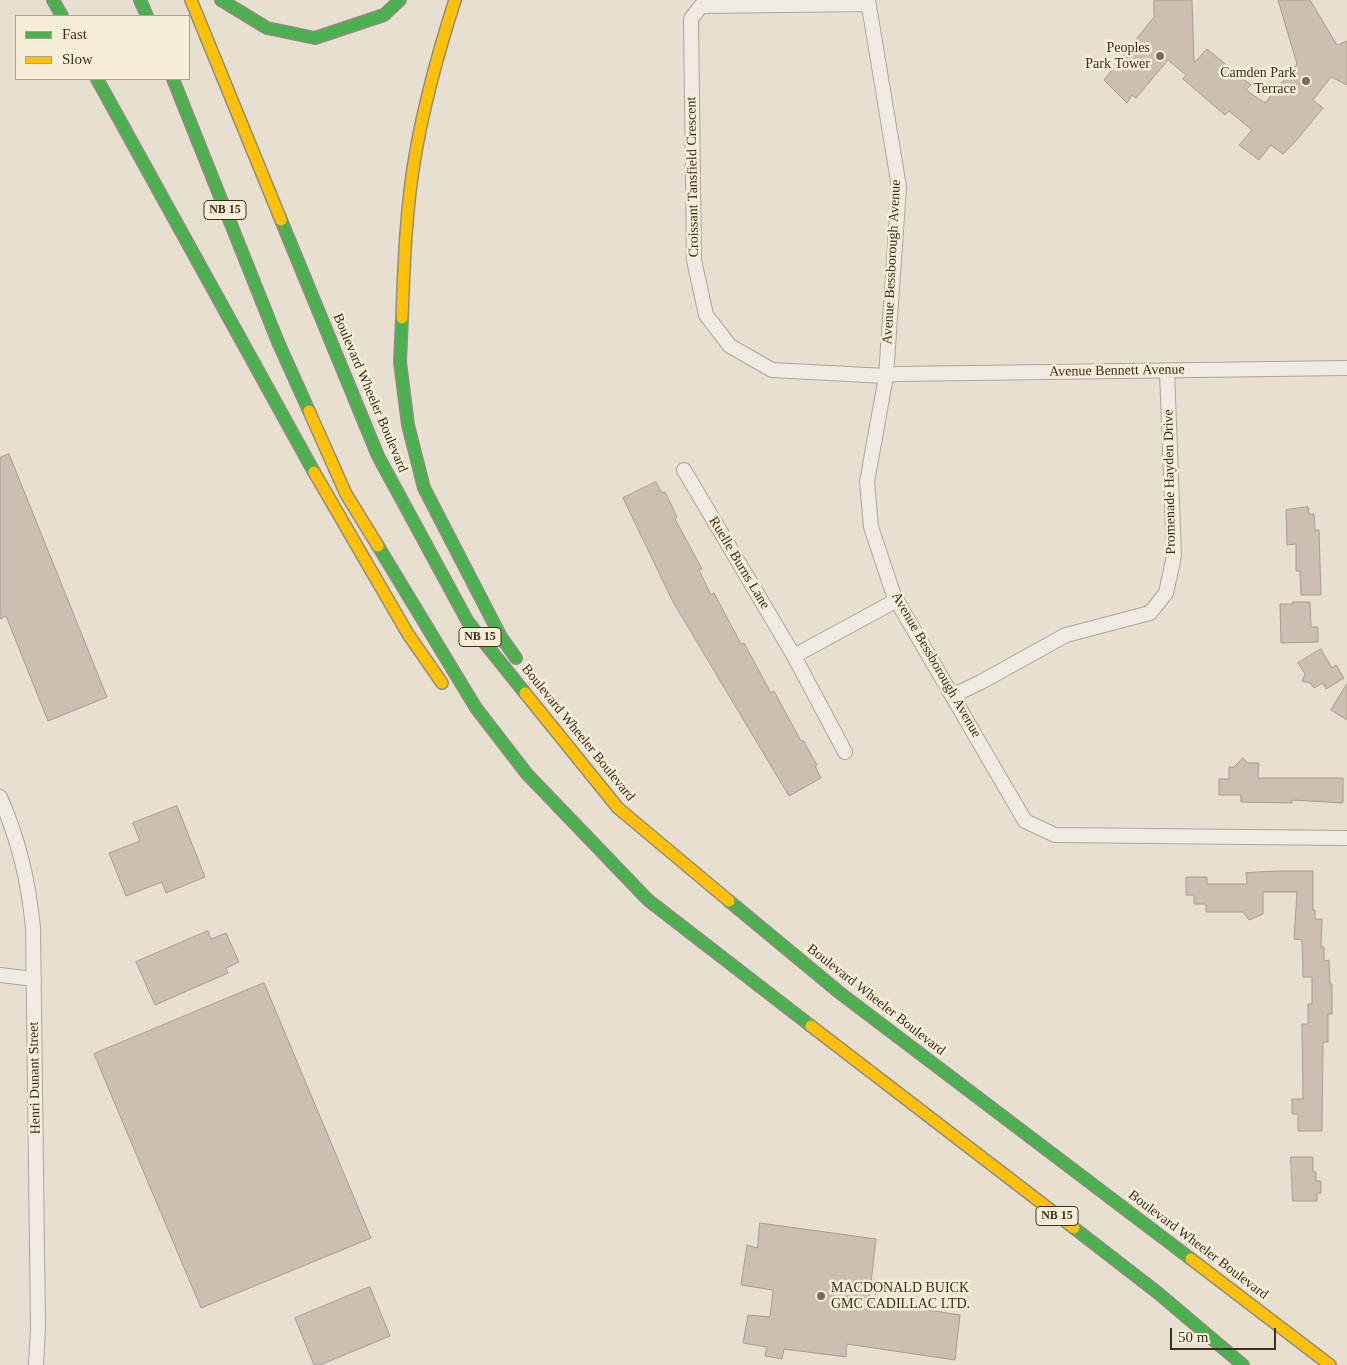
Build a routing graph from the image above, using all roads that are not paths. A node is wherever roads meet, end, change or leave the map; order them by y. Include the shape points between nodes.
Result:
1 (53, 0) edge
2 (140, 0) edge
3 (191, 0) edge
4 (221, 0) edge
5 (400, 0) edge
6 (456, 0) edge
7 (868, 2) edge
8 (61, 15) edge
9 (146, 15) edge
10 (98, 80) edge
11 (173, 80) edge
12 (1347, 368) edge
13 (1168, 371) junction
14 (886, 376) junction
15 (684, 470) dead end
16 (897, 600) junction
17 (794, 656) junction
18 (524, 669) dead end
19 (448, 691) dead end
20 (954, 695) junction
21 (552, 708) dead end
22 (845, 752) dead end
23 (514, 777) dead end
24 (0, 797) edge
25 (1347, 838) edge
26 (663, 846) junction
27 (648, 900) junction
28 (0, 975) edge
29 (34, 979) junction
30 (36, 1365) edge
31 (1243, 1365) edge
32 (1330, 1365) edge

1 - 8 highway
2 - 9 highway
3 - 26 highway, Boulevard Wheeler Boulevard / NB 15 via 378,456 468,622 618,808
4 - 5 highway via 267,28 315,38 384,15
6 - 18 highway via 433,73 416,152 404,252 400,362 408,425 424,488 501,638
7 - 14 street, Avenue Bessborough Avenue via 899,187
7 - 14 street, Croissant Tansfield Crescent via 701,6 691,19 694,260 706,315 730,346 772,370
10 - 19 highway via 337,514 408,634
11 - 27 highway, NB 15 via 278,342 346,494 476,708 527,774
12 - 13 street, Avenue Bennett Avenue
13 - 14 street, Avenue Bennett Avenue
13 - 20 street, Promenade Hayden Drive via 1174,556 1166,593 1150,613 1066,635
14 - 16 street, Avenue Bessborough Avenue via 867,482 871,527
15 - 17 street, Ruelle Burns Lane
16 - 17 street
16 - 20 street, Avenue Bessborough Avenue
17 - 22 street, Ruelle Burns Lane
20 - 25 street, Avenue Bessborough Avenue via 1026,821 1054,835
21 - 26 highway via 597,770
23 - 27 highway via 591,854
24 - 29 street, Henri Dunant Street via 17,839 29,893
26 - 32 highway, Boulevard Wheeler Boulevard / NB 15 via 840,993
27 - 31 highway, NB 15 via 1165,1299
28 - 29 street
29 - 30 street, Henri Dunant Street

